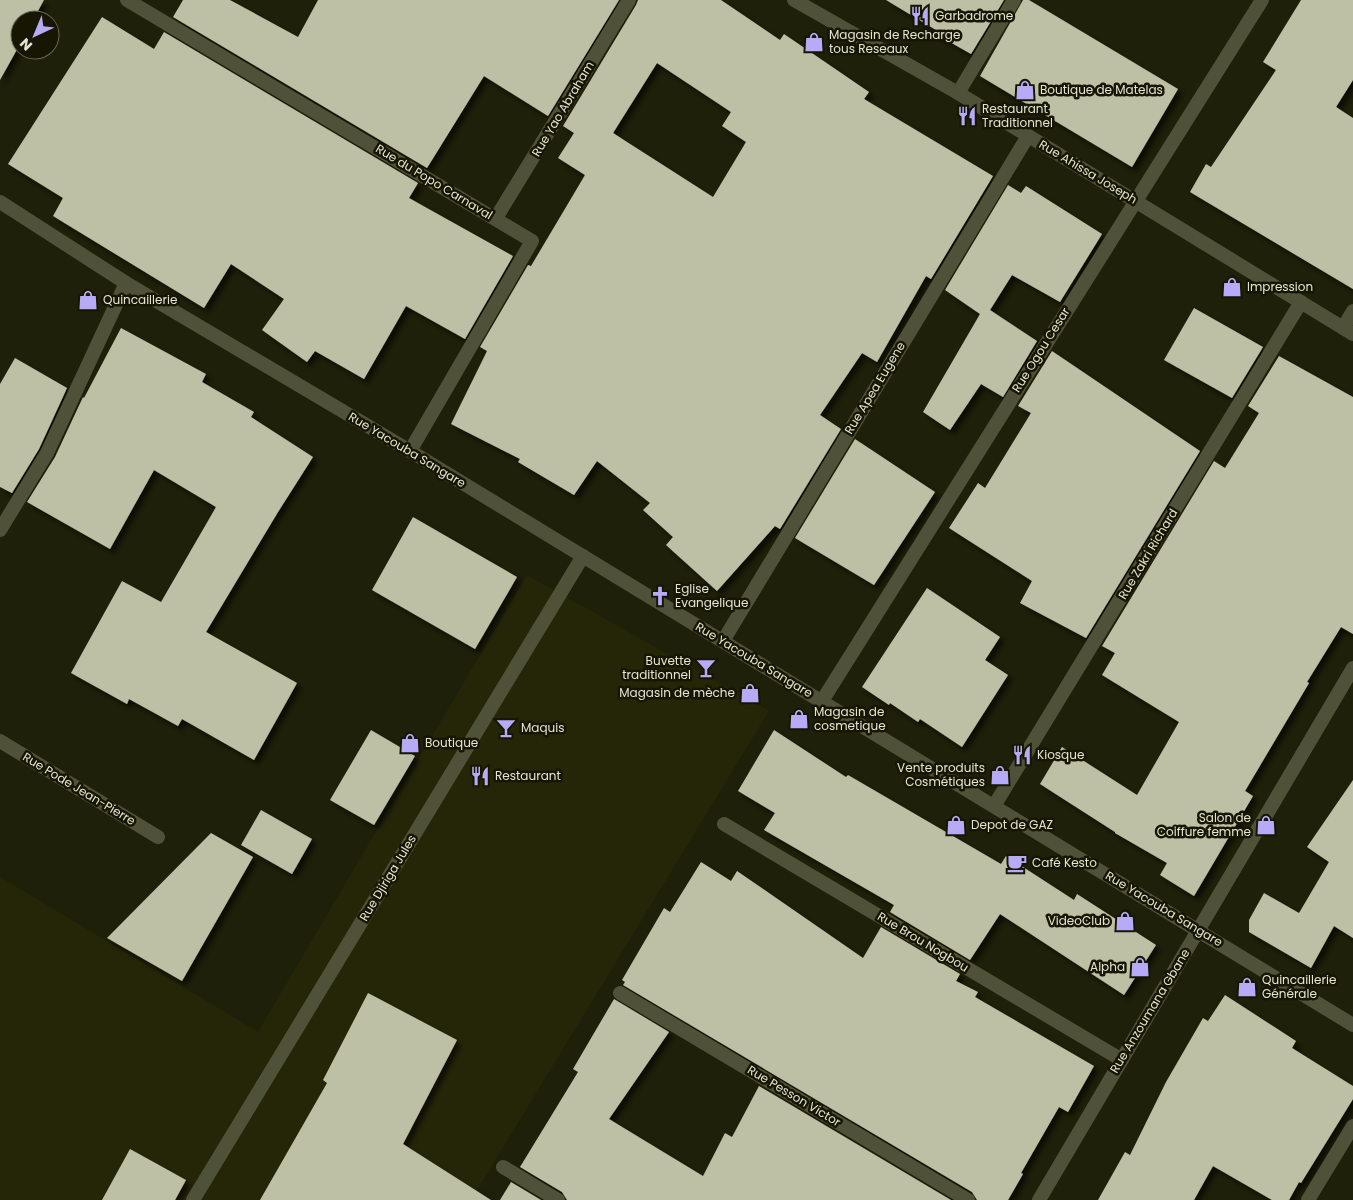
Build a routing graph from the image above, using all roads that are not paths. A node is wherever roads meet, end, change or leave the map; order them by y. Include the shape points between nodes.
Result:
1 (126, 0) edge
2 (629, 0) edge
3 (794, 0) edge
4 (1014, 0) edge
5 (1262, 0) edge
6 (958, 93) junction
7 (1028, 136) junction
8 (1135, 201) junction
9 (0, 202) edge
10 (496, 218) junction
11 (126, 283) junction
12 (1301, 302) junction
13 (1353, 311) edge
14 (1348, 331) edge
15 (410, 451) junction
16 (0, 530) edge
17 (583, 556) junction
18 (723, 641) junction
19 (1353, 668) edge
20 (822, 702) junction
21 (0, 741) edge
22 (994, 806) junction
23 (724, 824) dead end
24 (158, 837) dead end
25 (1198, 930) junction
26 (620, 993) dead end
27 (1353, 1025) edge
28 (1122, 1060) junction
29 (1353, 1126) edge
30 (502, 1167) dead end
31 (193, 1200) edge
32 (558, 1200) edge
33 (968, 1200) edge
34 (1039, 1200) edge
35 (1308, 1200) edge

1 - 10 street, Rue du Popo Carnaval
2 - 10 street, Rue Yao Abraham
3 - 6 street, Rue Ahissa Joseph
4 - 6 street
5 - 8 street, Rue Ogou Cesar
6 - 7 street, Rue Ahissa Joseph
7 - 8 street, Rue Ahissa Joseph
7 - 18 street, Rue Apea Eugene
8 - 12 street, Rue Ahissa Joseph
8 - 20 street, Rue Ogou Cesar
9 - 11 street, Rue Yacouba Sangare
10 - 15 street, Rue du Popo Carnaval via 532,241
11 - 15 street, Rue Yacouba Sangare
11 - 16 street via 47,453
12 - 14 street, Rue Ahissa Joseph
12 - 22 street, Rue Zakri Richard
13 - 14 street
15 - 17 street, Rue Yacouba Sangare
17 - 18 street, Rue Yacouba Sangare
17 - 31 street, Rue Djiriga Jules
18 - 20 street, Rue Yacouba Sangare
19 - 25 street, Rue Anzoumana Gbane
20 - 22 street, Rue Yacouba Sangare
21 - 24 street, Rue Pode Jean-Pierre
22 - 25 street, Rue Yacouba Sangare
23 - 28 street, Rue Brou Nogbou
25 - 27 street, Rue Yacouba Sangare
25 - 28 street, Rue Anzoumana Gbane
26 - 33 street, Rue Pesson Victor
28 - 34 street, Rue Anzoumana Gbane
29 - 35 street
30 - 32 street

